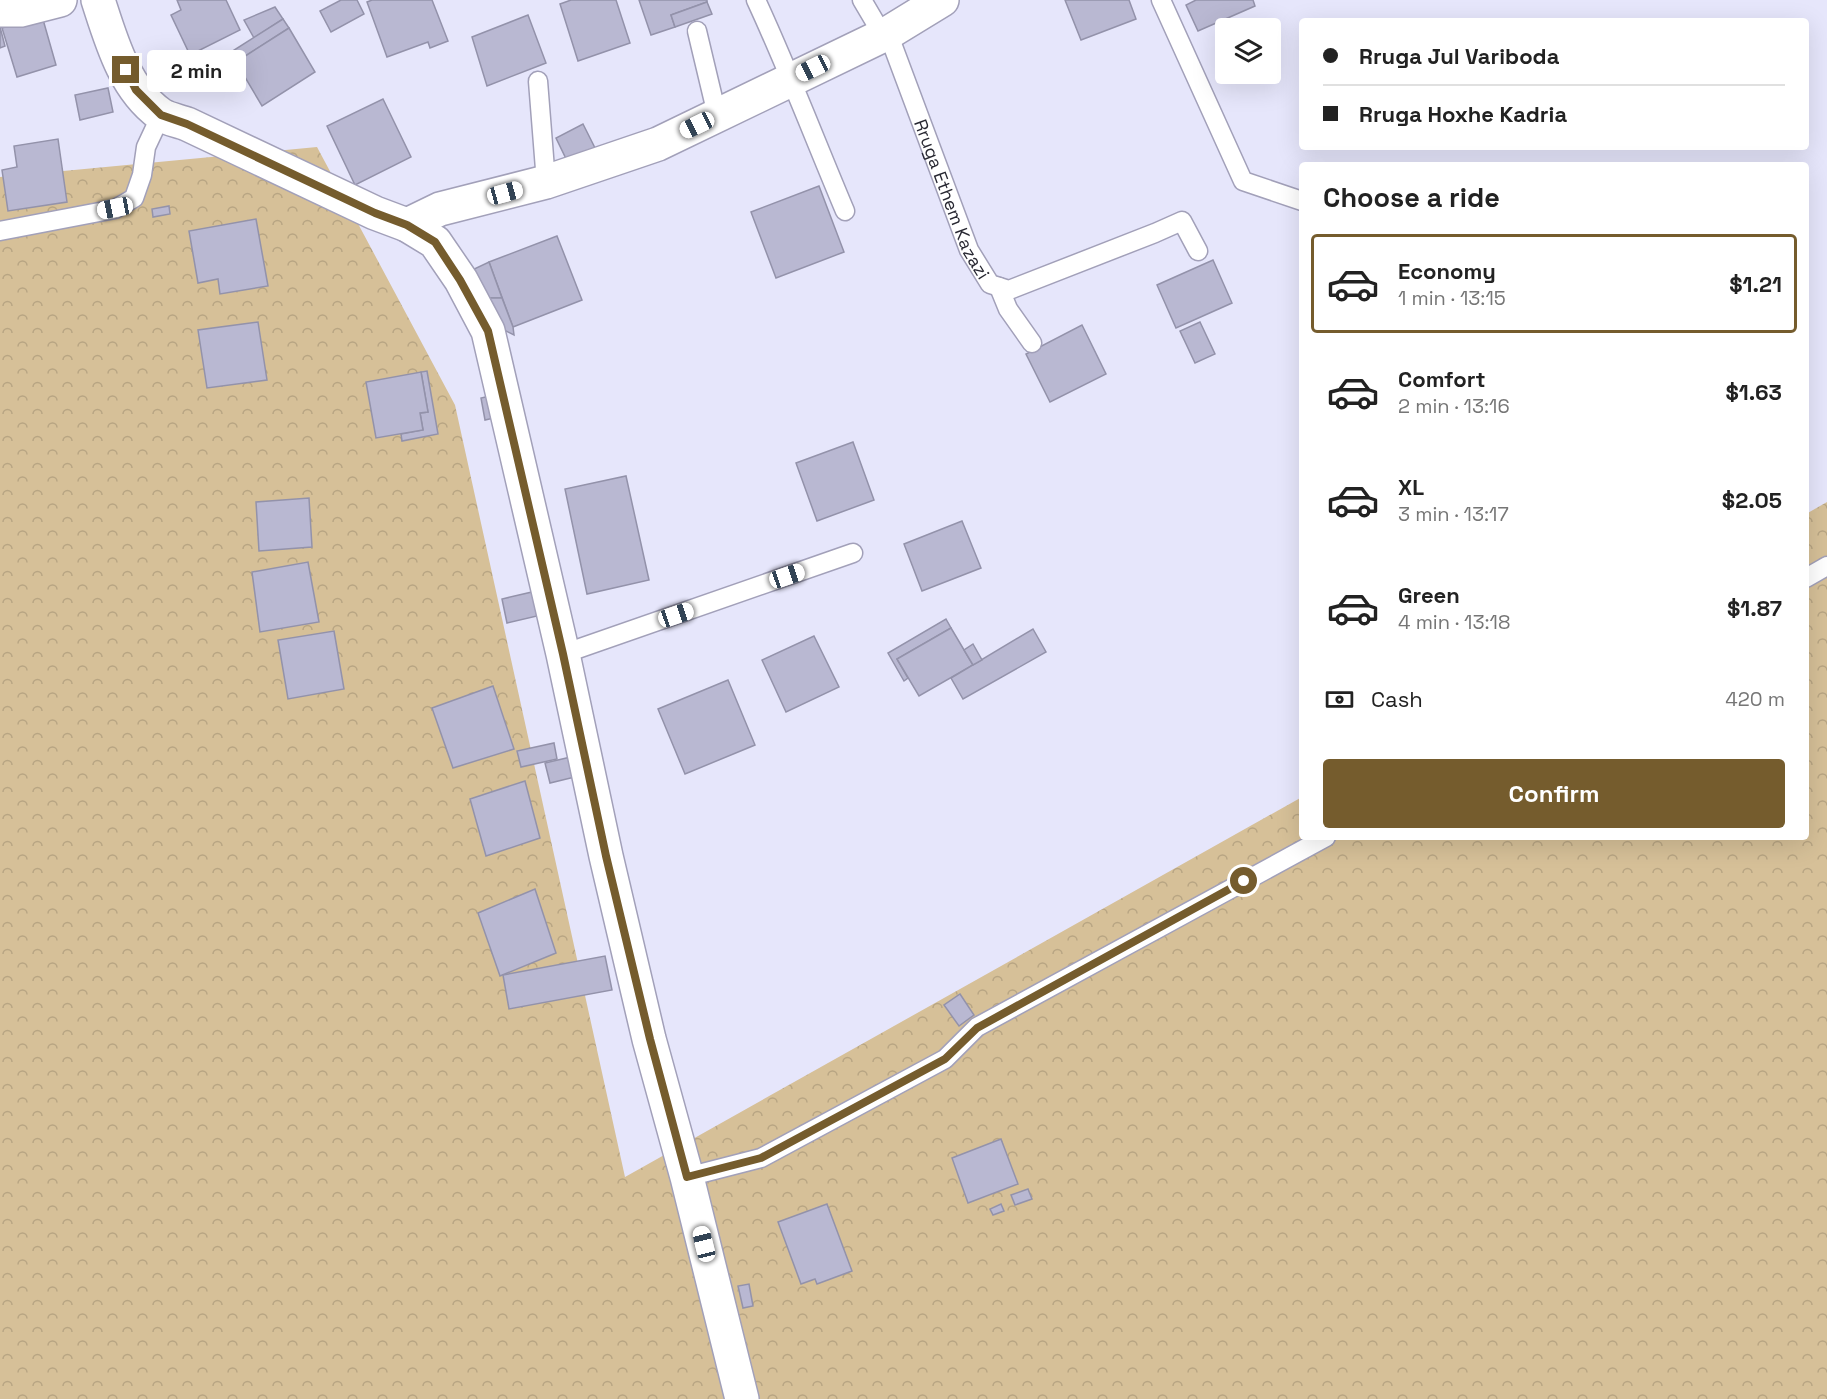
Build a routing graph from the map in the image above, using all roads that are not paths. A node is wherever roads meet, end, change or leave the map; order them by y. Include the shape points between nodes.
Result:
1 (60, 0) edge
2 (98, 0) edge
3 (756, 0) edge
4 (862, 0) edge
5 (942, 0) edge
6 (1161, 0) edge
7 (0, 10) edge
8 (697, 31) dead end
9 (883, 35) junction
10 (792, 79) junction
11 (538, 81) dead end
12 (161, 115) junction
13 (717, 115) junction
14 (546, 182) junction
15 (1299, 200) edge
16 (845, 211) dead end
17 (407, 225) junction
18 (0, 231) edge
19 (1198, 251) dead end
20 (999, 287) junction
21 (1032, 343) dead end
22 (853, 554) dead end
23 (1827, 566) edge
24 (1809, 576) edge
25 (563, 654) junction
26 (1321, 840) edge
27 (687, 1177) junction
28 (742, 1399) edge

1 - 7 street via 21,10
2 - 12 street via 115,51 136,90
3 - 10 lane
4 - 9 lane, Rruga Ethem Kazazi
5 - 9 street
6 - 15 lane via 1243,181
8 - 13 lane
9 - 10 street
9 - 20 lane, Rruga Ethem Kazazi via 969,250 990,284
10 - 13 street
10 - 16 lane
11 - 14 lane
12 - 17 street
12 - 18 lane via 146,147 134,198 115,208
13 - 14 street via 658,144
14 - 17 street via 440,209
17 - 25 street via 435,242 488,331
19 - 20 lane, Rruga Ethem Kazazi via 1182,221 1009,290
20 - 21 lane via 1008,309
22 - 25 lane
23 - 24 lane
25 - 27 street via 608,867
26 - 27 lane via 977,1028 945,1059 761,1158
27 - 28 street

